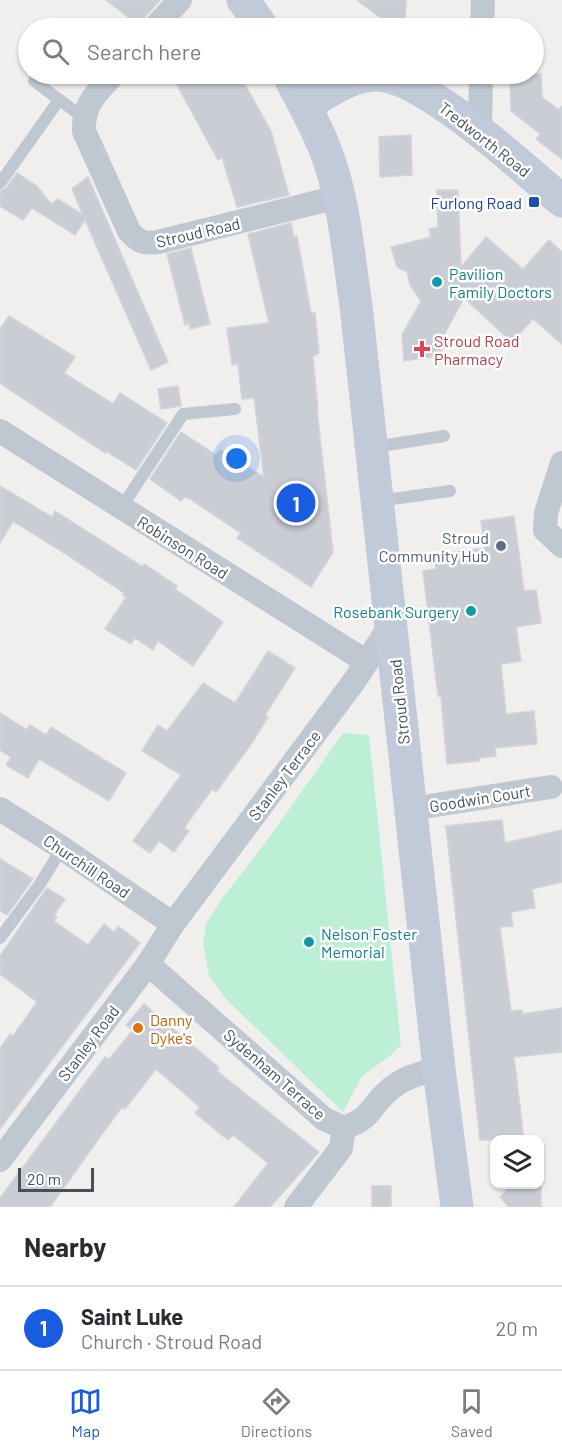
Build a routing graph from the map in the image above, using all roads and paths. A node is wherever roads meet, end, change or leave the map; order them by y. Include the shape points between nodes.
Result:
1 (180, 0) edge
2 (243, 0) edge
3 (483, 0) edge
4 (163, 18) edge
5 (256, 18) edge
6 (482, 18) edge
7 (38, 84) edge
8 (106, 84) edge
9 (293, 84) edge
10 (345, 84) edge
11 (404, 84) edge
12 (481, 84) edge
13 (59, 100) junction
14 (305, 106) junction
15 (84, 118) junction
16 (480, 132) junction
17 (0, 183) edge
18 (338, 197) junction
19 (562, 201) edge
20 (236, 409) dead end
21 (0, 431) edge
22 (444, 436) dead end
23 (372, 447) junction
24 (562, 463) edge
25 (450, 490) dead end
26 (378, 501) junction
27 (121, 508) junction
28 (562, 546) edge
29 (391, 624) junction
30 (367, 662) junction
31 (551, 787) dead end
32 (0, 809) edge
33 (410, 809) junction
34 (62, 848) junction
35 (173, 924) junction
36 (0, 938) edge
37 (148, 964) junction
38 (439, 1069) junction
39 (344, 1128) junction
40 (0, 1160) edge
41 (296, 1207) edge
42 (457, 1207) edge

1 - 4 street
2 - 5 main road
3 - 6 street
7 - 13 lane
8 - 15 street via 87,106
9 - 14 main road, Stroud Road
10 - 14 main road, Tredworth Road
11 - 16 main road, Tredworth Road
12 - 16 street
13 - 15 lane
13 - 17 lane
14 - 18 main road, Stroud Road via 323,145
15 - 18 street, Stroud Road via 84,131 129,231 146,244
16 - 19 main road, Tredworth Road
18 - 23 main road, Stroud Road via 356,306
20 - 27 lane via 183,414
21 - 27 street, Robinson Road
22 - 23 lane
23 - 26 main road, Stroud Road
24 - 28 street via 546,513 545,530
25 - 26 lane
26 - 29 main road, Stroud Road
27 - 30 street, Robinson Road
29 - 30 street, Stanley Terrace
29 - 33 main road, Stroud Road
30 - 35 street, Stanley Terrace
31 - 33 street, Goodwin Court
32 - 34 street, Churchill Road
33 - 38 main road, Stroud Road
34 - 35 street, Churchill Road
34 - 36 lane
35 - 37 street, Stanley Road
37 - 39 street, Sydenham Terrace via 324,1119
37 - 40 street, Stanley Road
38 - 39 street, Sydenham Terrace via 405,1079 388,1090 368,1116
38 - 42 main road, Stroud Road
39 - 41 street via 341,1149

